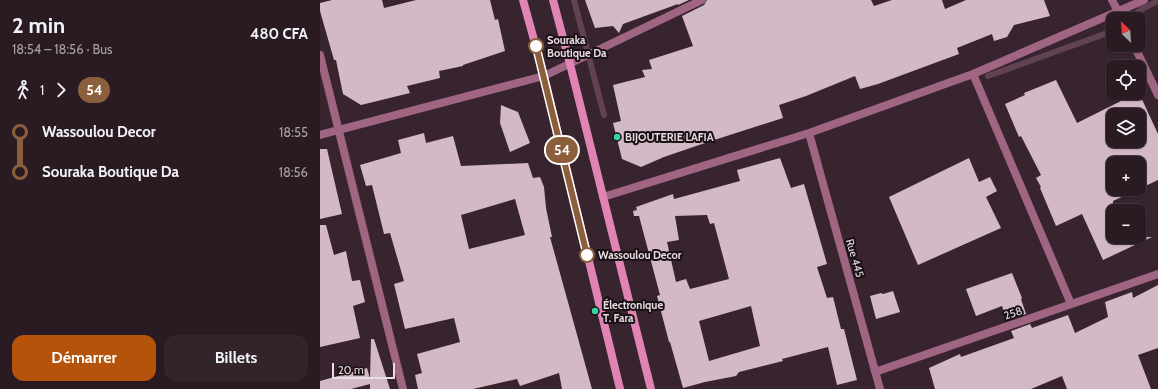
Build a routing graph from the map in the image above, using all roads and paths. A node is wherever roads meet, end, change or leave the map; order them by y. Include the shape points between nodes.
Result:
1 (523, 0) edge
2 (553, 0) edge
3 (702, 0) edge
4 (1112, 0) edge
5 (1144, 0) edge
6 (1118, 12) edge
7 (1125, 12) edge
8 (1106, 21) edge
9 (1137, 52) edge
10 (320, 55) edge
11 (570, 64) junction
12 (972, 74) junction
13 (544, 76) junction
14 (1158, 95) edge
15 (339, 130) junction
16 (809, 133) junction
17 (320, 135) edge
18 (603, 197) junction
19 (1158, 274) edge
20 (1071, 304) junction
21 (875, 372) junction
22 (402, 389) edge
23 (620, 389) edge
24 (650, 389) edge
25 (880, 389) edge

1 - 13 main road
2 - 11 main road
3 - 11 street
4 - 6 street
5 - 7 street
8 - 12 street
9 - 14 street
10 - 15 street
11 - 13 street
11 - 18 main road
12 - 16 street
12 - 20 street
13 - 15 street
13 - 23 main road
15 - 17 street
15 - 22 street
16 - 18 street
16 - 21 street, Rue 445
18 - 24 main road
19 - 20 street, 258
20 - 21 street, 258
21 - 25 street, Rue 445

